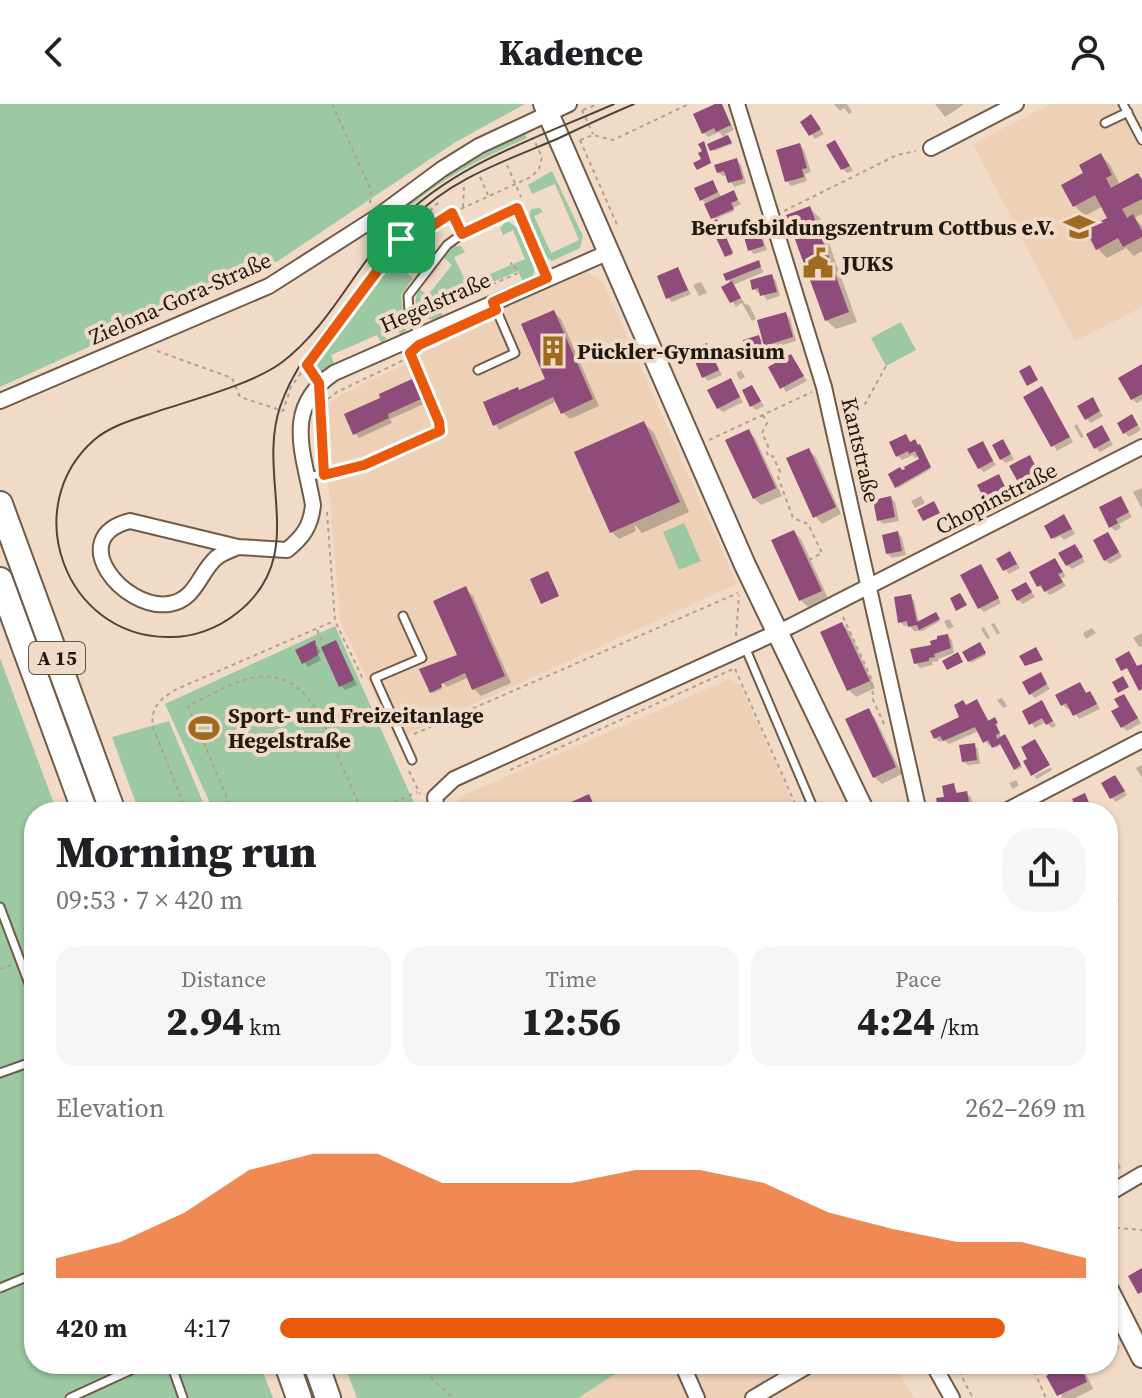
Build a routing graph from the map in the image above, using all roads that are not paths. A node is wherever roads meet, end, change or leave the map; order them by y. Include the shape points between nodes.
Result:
1 (737, 104) edge
2 (1016, 104) edge
3 (1123, 104) edge
4 (576, 107) edge
5 (546, 109) edge
6 (1128, 112) junction
7 (1105, 123) dead end
8 (1142, 140) edge
9 (931, 148) road end
10 (609, 252) junction
11 (547, 278) junction
12 (493, 302) junction
13 (412, 343) junction
14 (478, 370) dead end
15 (4, 400) edge
16 (1142, 447) edge
17 (308, 476) junction
18 (0, 504) edge
19 (238, 547) junction
20 (0, 580) edge
21 (869, 588) junction
22 (403, 616) dead end
23 (778, 633) junction
24 (739, 650) junction
25 (1142, 740) edge
26 (410, 764) road end
27 (81, 802) edge
28 (109, 802) edge
29 (436, 802) edge
30 (810, 802) edge
31 (859, 802) edge
32 (917, 802) edge
33 (1023, 802) edge
34 (0, 907) edge
35 (24, 971) edge
36 (24, 1065) edge
37 (0, 1073) edge
38 (1142, 1174) edge
39 (1118, 1188) edge
40 (24, 1278) edge
41 (0, 1288) edge
42 (1118, 1310) edge
43 (1142, 1357) edge
44 (122, 1374) edge
45 (175, 1374) edge
46 (291, 1374) edge
47 (320, 1374) edge
48 (686, 1374) edge
49 (794, 1374) edge
50 (939, 1374) edge
51 (70, 1398) edge
52 (183, 1398) edge
53 (299, 1398) edge
54 (328, 1398) edge
55 (697, 1398) edge
56 (753, 1398) edge
57 (952, 1398) edge

1 - 21 street, Kantstraße via 824,387
2 - 9 street
3 - 6 lane
4 - 5 street, Zielona-Gora-Straße
5 - 10 street
5 - 15 street, Zielona-Gora-Straße via 442,169 269,286
6 - 7 lane
6 - 8 lane
10 - 11 street, Hegelstraße
10 - 23 street
11 - 12 street, Hegelstraße
11 - 13 lane via 517,208 462,234 447,245 408,296
12 - 13 street, Hegelstraße
12 - 14 lane via 515,353
13 - 17 street, Hegelstraße via 334,373 308,397 300,414
13 - 17 lane via 440,431 364,465
16 - 21 street, Chopinstraße
17 - 19 street via 312,517 300,539 287,550
18 - 28 highway, A 15
19 - 19 street via 130,521 114,525 103,539 101,554 120,589 170,604 197,586 218,557
20 - 27 highway, A 15
21 - 23 street
21 - 32 street, Kantstraße
22 - 26 lane via 422,658 375,678
23 - 24 street
23 - 31 street
24 - 29 street via 454,779
24 - 30 lane
25 - 33 street
34 - 35 lane
36 - 37 lane
38 - 39 street
40 - 41 lane
42 - 43 street
44 - 51 lane
45 - 52 lane
46 - 53 highway
47 - 54 highway
48 - 55 street
49 - 56 street
50 - 57 street

